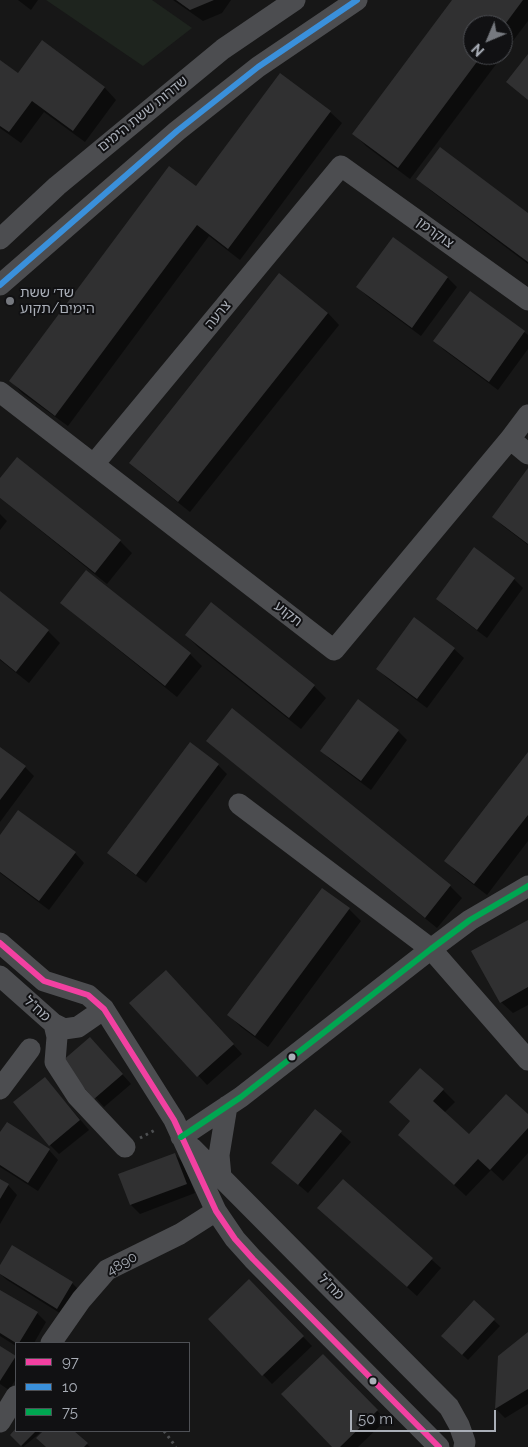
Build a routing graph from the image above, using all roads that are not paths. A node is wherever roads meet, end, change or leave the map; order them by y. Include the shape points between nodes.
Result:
1 (295, 0) edge
2 (357, 0) edge
3 (341, 166) joint
4 (0, 239) edge
5 (0, 284) edge
6 (528, 300) edge
7 (0, 392) edge
8 (528, 415) edge
9 (510, 439) junction
10 (528, 454) edge
11 (94, 464) junction
12 (239, 804) dead end
13 (528, 886) edge
14 (0, 943) edge
15 (430, 949) junction
16 (0, 976) edge
17 (104, 1009) junction
18 (54, 1024) junction
19 (30, 1049) dead end
20 (528, 1060) edge
21 (0, 1089) edge
22 (227, 1106) junction
23 (177, 1128) junction
24 (125, 1147) road end
25 (221, 1177) junction
26 (216, 1211) junction
27 (52, 1342) edge
28 (15, 1398) edge
29 (0, 1422) edge
30 (470, 1445) edge
31 (440, 1447) edge

1 - 4 street, שדרות ששת הימים via 215,55 57,186
2 - 5 street via 258,67 177,131
3 - 6 street, צוקרמן
3 - 11 street, צרעה
7 - 11 street, תקוע
8 - 9 street, תקוע
9 - 10 street
9 - 11 street, תקוע via 334,650
12 - 15 street
13 - 15 street via 470,920
14 - 17 street, מח"ל via 44,981 88,995
15 - 20 street
15 - 22 street
16 - 18 street, מח"ל
17 - 18 street, מח"ל via 78,1028
17 - 23 street, מח"ל
18 - 24 street via 57,1037 55,1062 78,1096
19 - 21 street
22 - 23 street
22 - 25 street via 219,1155
23 - 25 street, מח"ל
23 - 26 street, מח"ל
25 - 30 street, מח"ל via 449,1407
26 - 27 street, 4890 via 180,1234 107,1270
26 - 31 street, מח"ל via 254,1260
28 - 29 street

